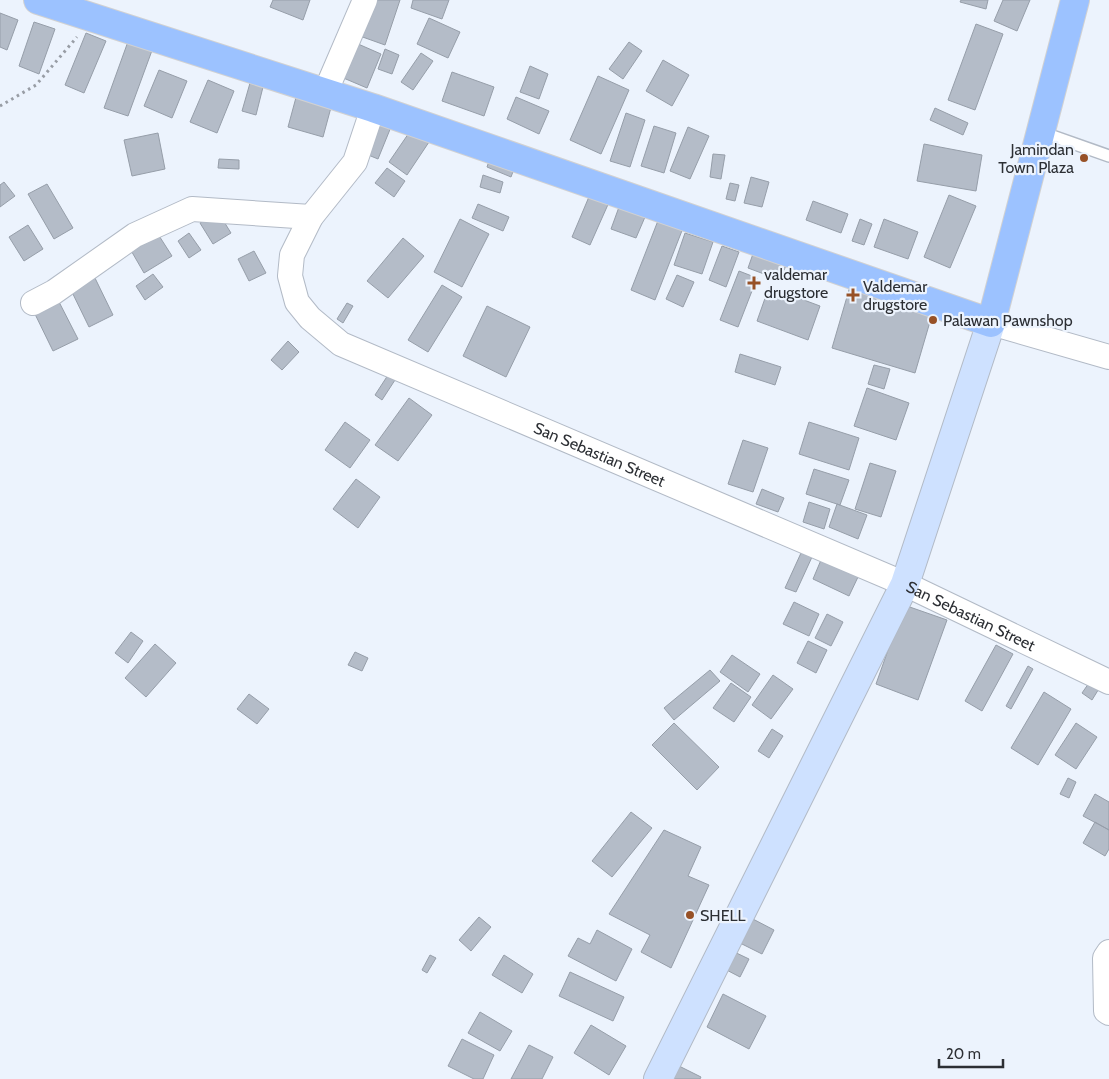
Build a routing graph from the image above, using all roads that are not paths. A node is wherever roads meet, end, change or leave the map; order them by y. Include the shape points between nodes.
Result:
1 (38, 0) edge
2 (365, 0) edge
3 (1074, 0) edge
4 (325, 93) junction
5 (373, 108) junction
6 (1041, 132) junction
7 (1109, 156) edge
8 (311, 217) junction
9 (34, 303) dead end
10 (991, 323) junction
11 (1109, 357) edge
12 (905, 584) junction
13 (1109, 682) edge
14 (1109, 952) edge
15 (1109, 1013) edge
16 (658, 1079) edge

1 - 4 main road
2 - 4 street
3 - 6 main road
4 - 5 main road
5 - 8 street, San Sebastian Street via 355,162
5 - 10 main road
6 - 7 lane
6 - 10 main road
8 - 9 street via 192,209 134,235
8 - 12 street, San Sebastian Street via 292,255 290,276 297,302 310,318 341,344
10 - 11 street
10 - 12 main road
12 - 13 street, San Sebastian Street
12 - 16 main road
14 - 15 street via 1105,958 1106,1011

